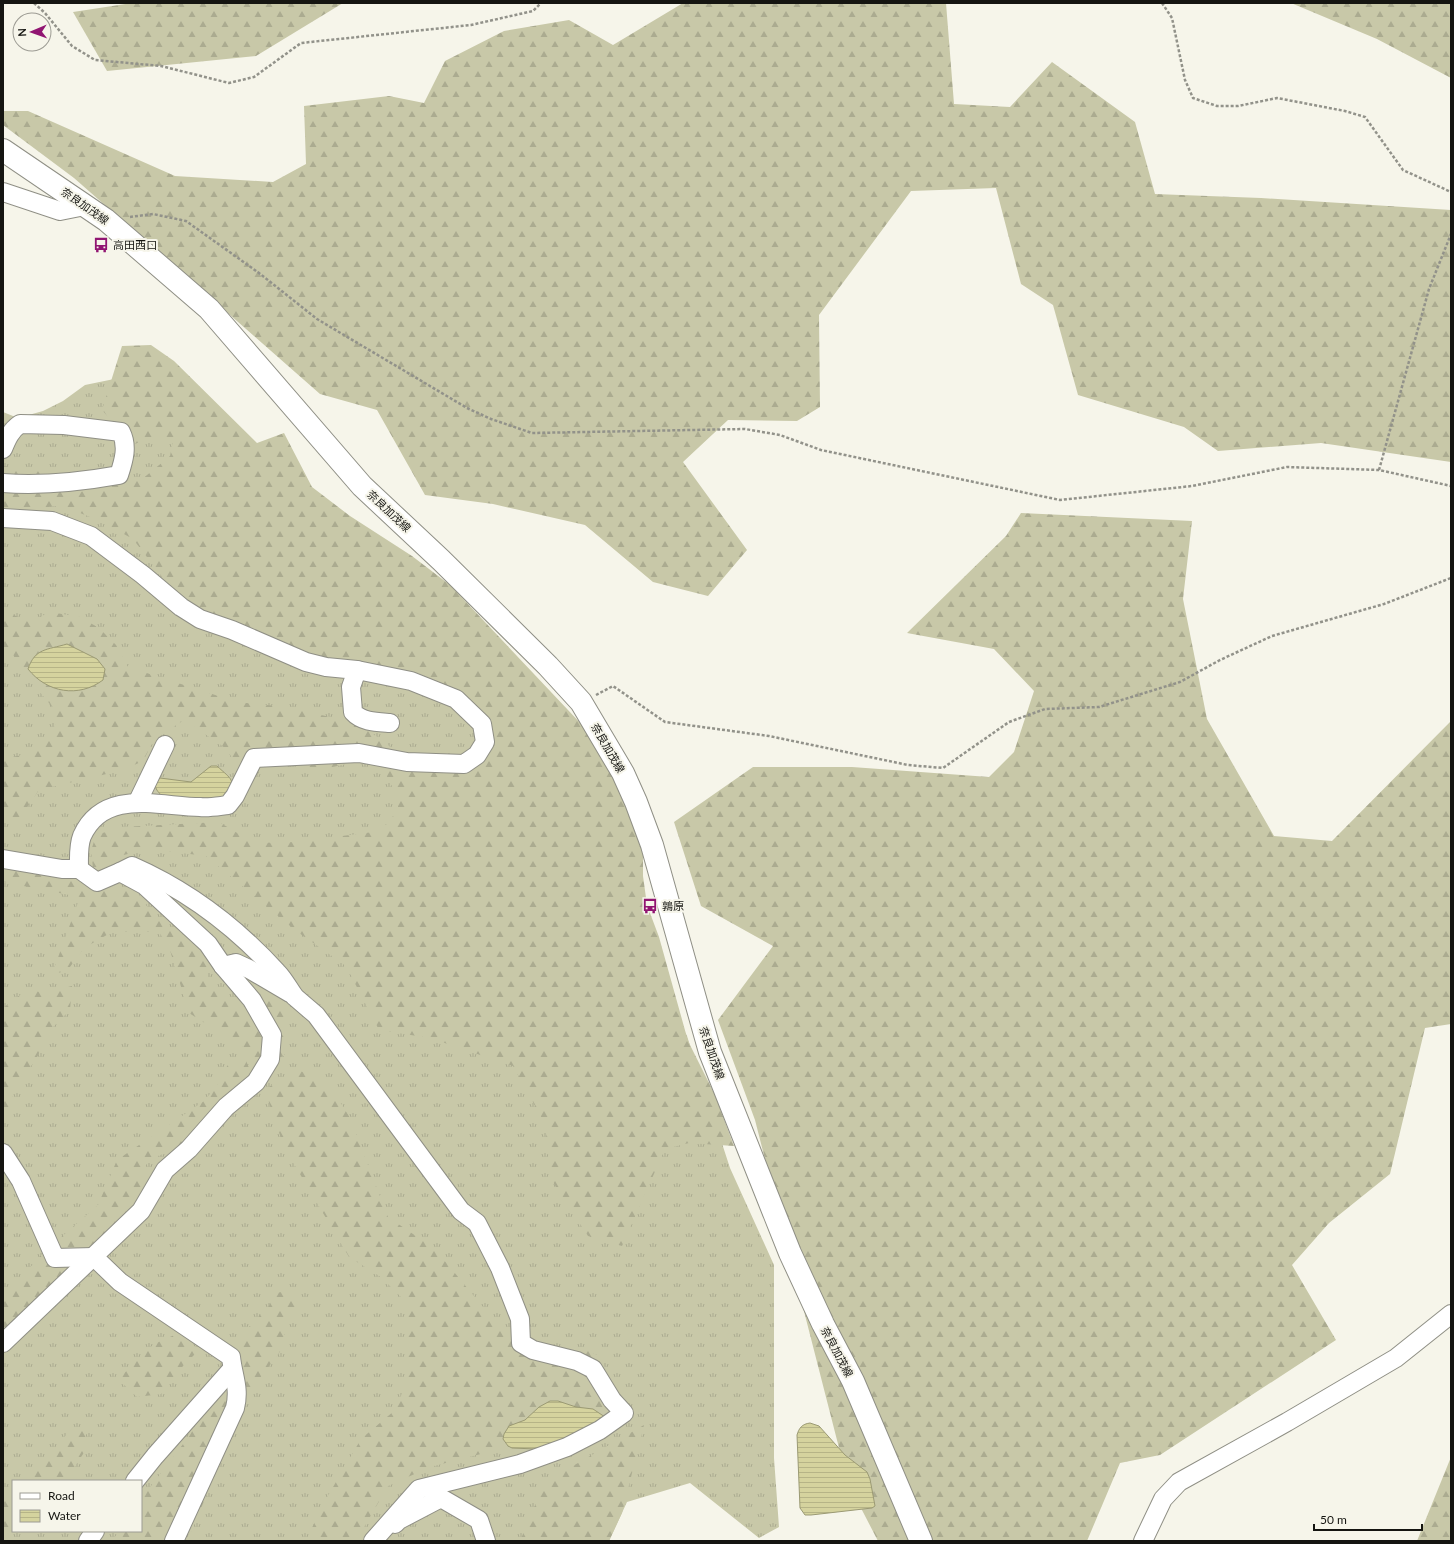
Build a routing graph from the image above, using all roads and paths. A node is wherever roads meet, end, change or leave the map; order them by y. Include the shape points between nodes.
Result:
1 (34, 3) edge
2 (541, 3) edge
3 (1162, 3) edge
4 (3, 150) edge
5 (3, 192) edge
6 (1451, 192) edge
7 (85, 206) junction
8 (106, 220) junction
9 (1451, 234) edge
10 (3, 449) edge
11 (1379, 470) junction
12 (3, 483) edge
13 (1451, 486) edge
14 (3, 518) edge
15 (1451, 578) edge
16 (357, 670) junction
17 (581, 702) junction
18 (390, 723) dead end
19 (164, 745) dead end
20 (138, 801) junction
21 (3, 859) edge
22 (78, 869) junction
23 (120, 872) junction
24 (197, 903) junction
25 (198, 935) junction
26 (223, 966) junction
27 (296, 997) junction
28 (3, 1153) edge
29 (94, 1257) junction
30 (1451, 1314) edge
31 (3, 1344) edge
32 (232, 1369) junction
33 (136, 1480) edge
34 (94, 1532) edge
35 (88, 1541) edge
36 (174, 1541) edge
37 (373, 1541) edge
38 (380, 1541) edge
39 (486, 1541) edge
40 (921, 1541) edge
41 (1143, 1541) edge

1 - 2 path via 72,46 95,60 161,66 229,83 254,77 301,43 471,25 533,11
3 - 6 path via 1172,18 1185,80 1193,98 1217,106 1238,106 1277,98 1365,117 1403,170
4 - 7 main road, 奈良加茂線
5 - 7 street via 60,211
7 - 8 main road, 奈良加茂線
8 - 11 path via 153,214 186,221 259,273 317,319 467,408 532,433 745,429 780,435 821,450 1060,500 1192,486 1286,467
8 - 17 main road, 奈良加茂線 via 209,309 362,486 441,560
9 - 11 path via 1429,289
10 - 12 street via 7,438 20,424 64,425 121,432 125,454 119,475 81,482
11 - 13 path
14 - 16 street via 52,521 91,536 200,619 306,662
15 - 17 path via 1384,604 1272,636 1180,682 1099,707 1045,709 1009,722 943,768 908,765 769,736 665,722 613,686
16 - 18 street via 351,687 353,712 364,719
16 - 20 street via 411,681 456,698 482,724 485,742 477,755 464,764 407,762 359,754 254,758 236,796 228,805 201,807
17 - 40 main road, 奈良加茂線 via 620,767 636,802 652,845 710,1052 790,1253 822,1324 853,1381
19 - 20 street
20 - 22 street via 105,811 90,822 82,837
21 - 22 street via 62,869
22 - 23 street via 96,882
23 - 24 street via 132,866 176,886
23 - 25 street via 144,885
24 - 25 street
24 - 27 street via 212,911 240,936 278,973
25 - 26 street via 208,944
26 - 27 street via 236,963
26 - 29 street via 252,1000 272,1035 270,1059 256,1082 226,1107 189,1149 165,1170 141,1211
27 - 37 street via 316,1015 461,1211 477,1223 511,1294 520,1320 521,1343 533,1350 577,1361 592,1368 612,1400 624,1413 600,1430 567,1447 520,1464 419,1489
28 - 29 street via 21,1181 55,1258
29 - 31 street
29 - 32 street via 120,1282 231,1357
30 - 41 street via 1396,1358 1180,1482 1163,1499
32 - 33 street
32 - 36 street via 238,1396 235,1408
34 - 35 street
38 - 39 street via 399,1520 441,1498 479,1520

